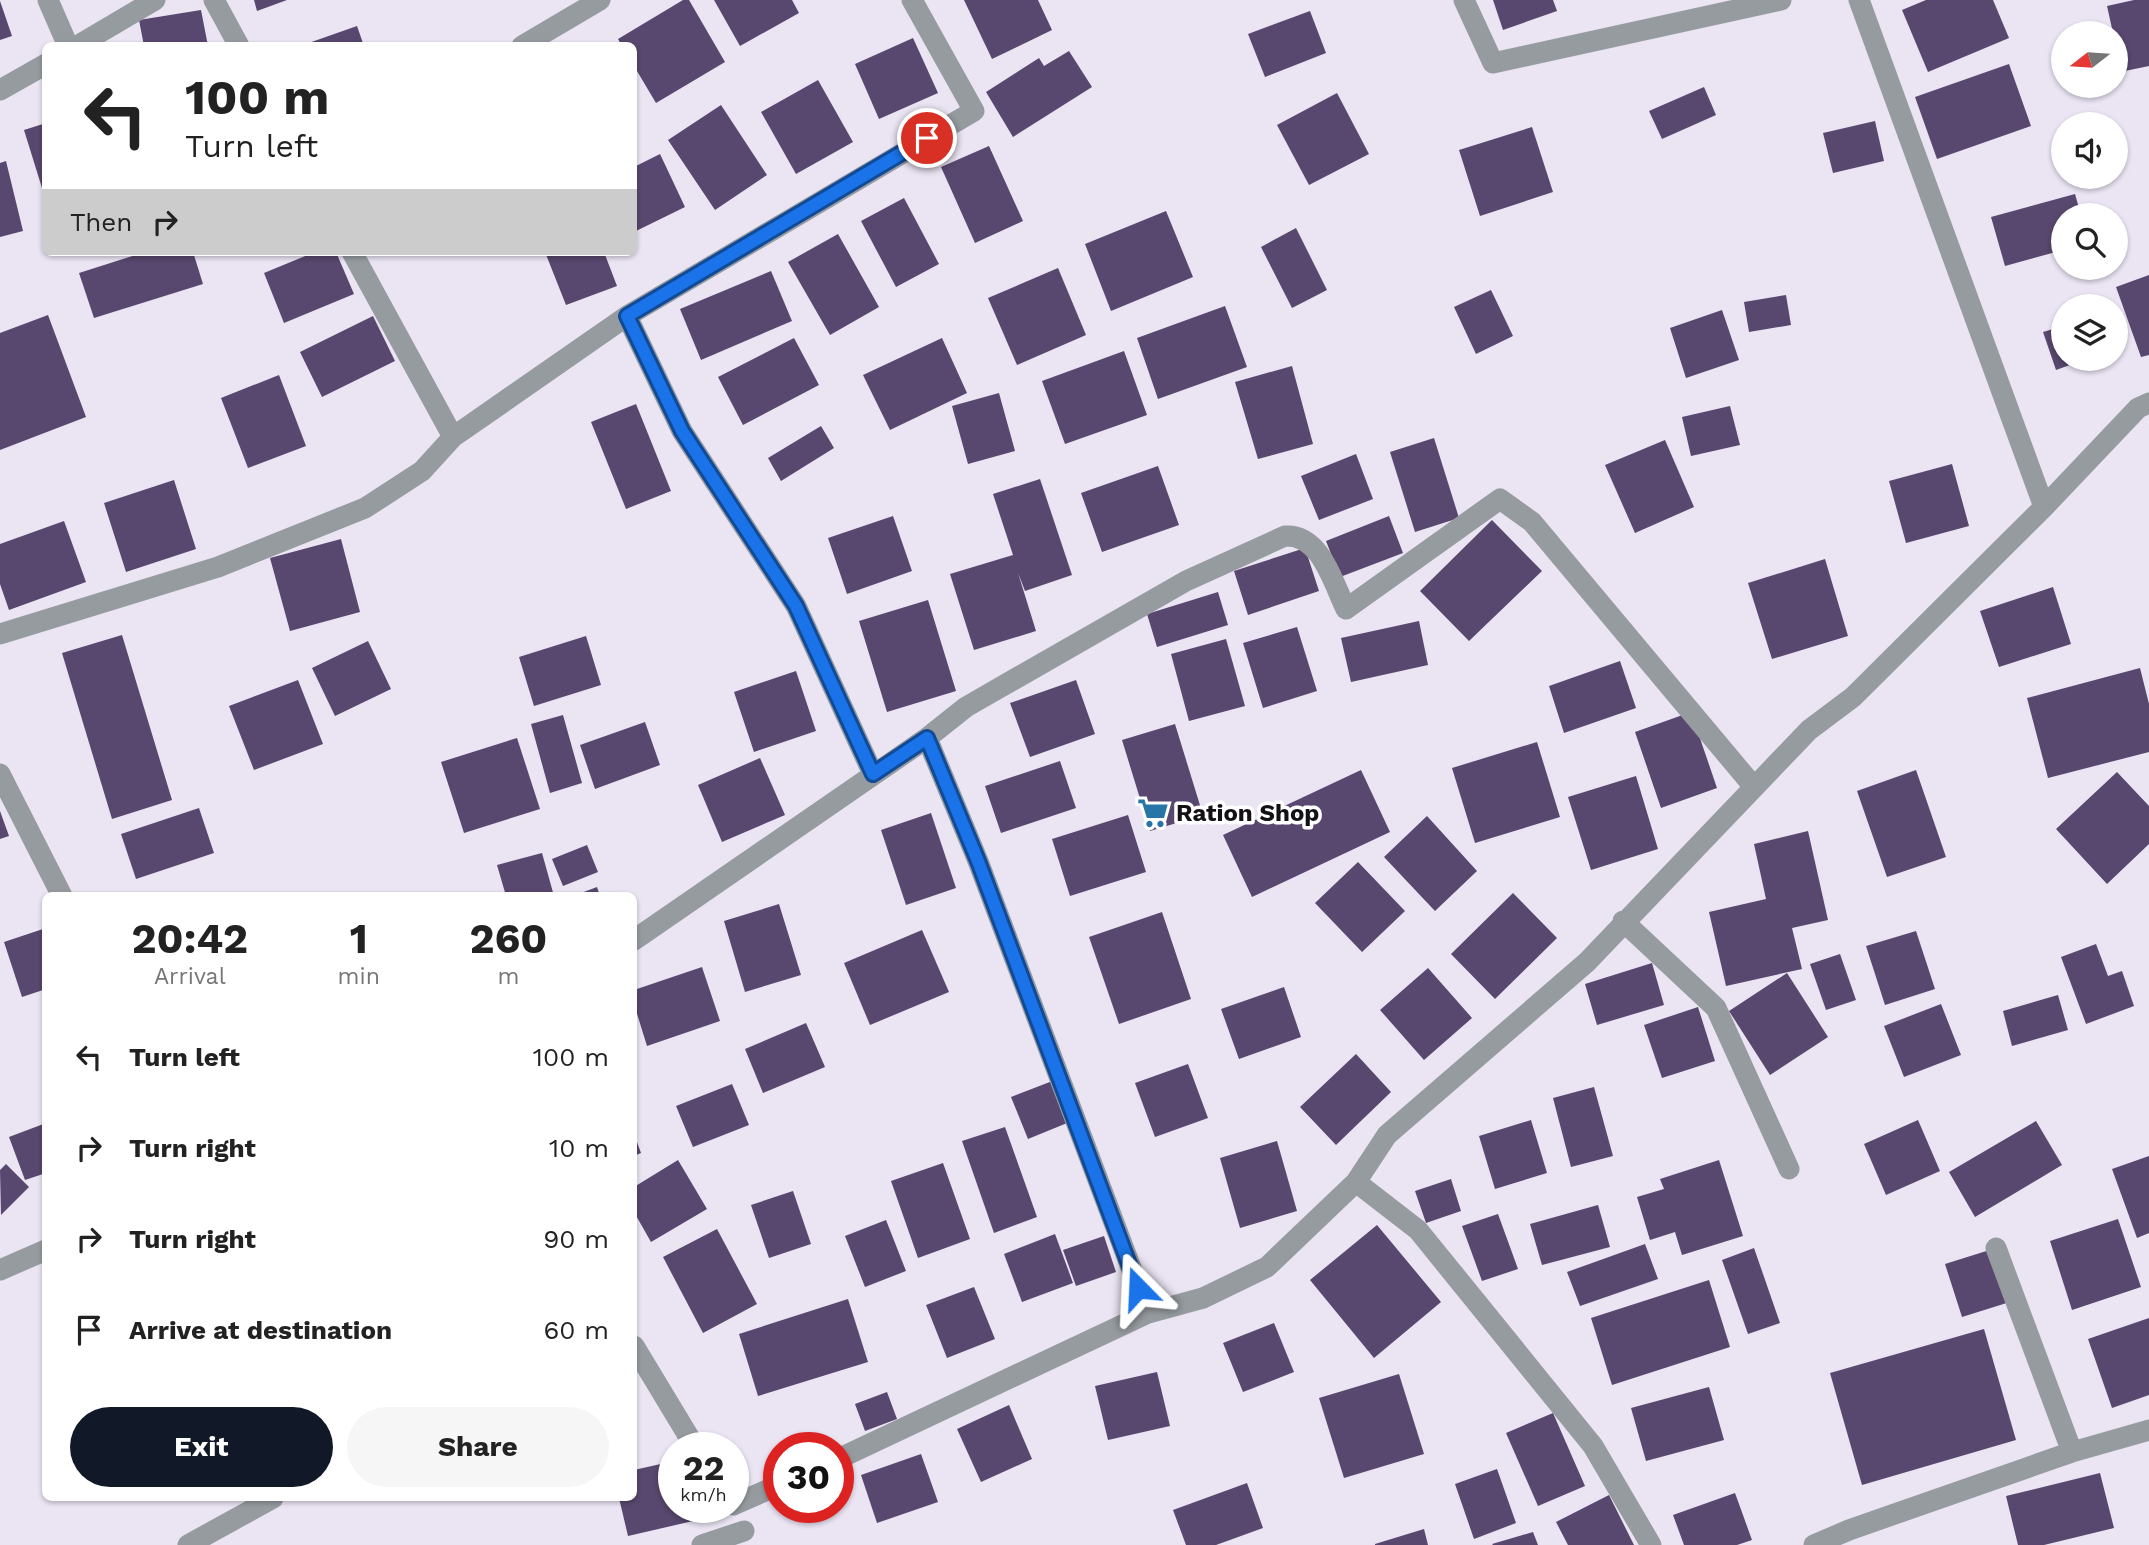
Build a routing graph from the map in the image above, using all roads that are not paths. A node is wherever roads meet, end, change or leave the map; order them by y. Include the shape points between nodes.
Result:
1 (48, 0) edge
2 (155, 0) edge
3 (214, 0) edge
4 (600, 0) edge
5 (912, 0) edge
6 (1464, 0) edge
7 (1770, 0) edge
8 (1859, 0) edge
9 (66, 42) edge
10 (84, 42) edge
11 (237, 42) edge
12 (529, 42) edge
13 (42, 66) edge
14 (0, 90) edge
15 (354, 256) edge
16 (627, 316) junction
17 (2149, 403) edge
18 (453, 437) junction
19 (2044, 508) junction
20 (0, 634) edge
21 (927, 738) junction
22 (0, 774) edge
23 (873, 774) junction
24 (1754, 787) junction
25 (60, 892) edge
26 (1623, 920) junction
27 (637, 938) edge
28 (1789, 1169) dead end
29 (1356, 1182) junction
30 (1996, 1248) dead end
31 (42, 1252) edge
32 (0, 1270) edge
33 (1148, 1313) junction
34 (637, 1351) edge
35 (2149, 1430) edge
36 (686, 1432) edge
37 (854, 1451) edge
38 (2072, 1452) junction
39 (268, 1501) edge
40 (748, 1538) edge
41 (188, 1545) edge
42 (702, 1545) edge
43 (1651, 1545) edge
44 (1814, 1545) edge

1 - 9 street
2 - 10 street
3 - 11 street
4 - 12 street
5 - 16 street via 974,111
6 - 7 street via 1493,63
8 - 19 street
13 - 14 street
15 - 18 street
16 - 18 street
16 - 23 street via 682,431 796,606
17 - 19 street via 2138,408
18 - 20 street via 422,471 365,508 218,567
19 - 24 street
21 - 23 street
21 - 24 street via 966,707 1186,581 1285,536 1299,536 1315,547 1346,610 1500,499 1532,522
21 - 33 street
22 - 25 street
23 - 27 street
24 - 26 street
26 - 28 street via 1716,1008
26 - 29 street via 1587,961 1387,1135
29 - 33 street via 1267,1266 1203,1298
29 - 43 street via 1427,1241 1593,1446
30 - 38 street
31 - 32 street
33 - 37 street
34 - 36 street
35 - 38 street
38 - 44 street
39 - 41 street
40 - 42 street

